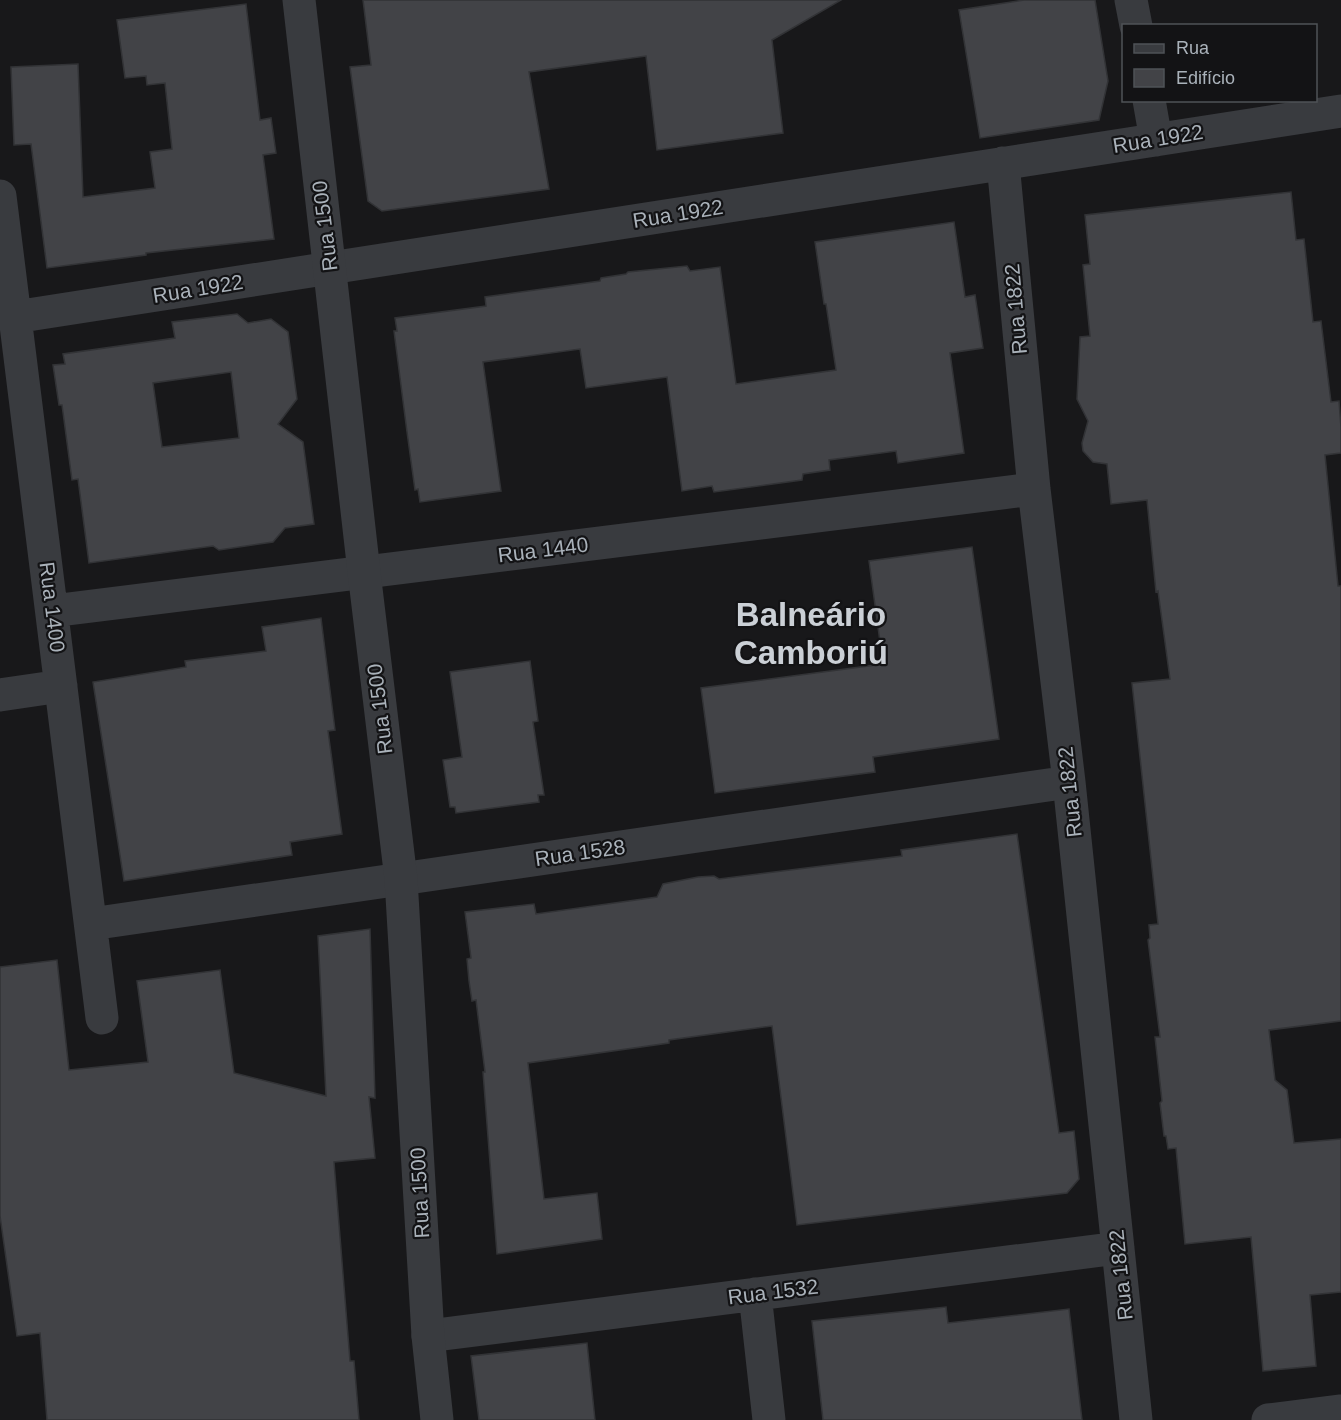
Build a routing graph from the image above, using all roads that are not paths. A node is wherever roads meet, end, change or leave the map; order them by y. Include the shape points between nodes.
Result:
1 (299, 0) edge
2 (1131, 0) edge
3 (1136, 24) edge
4 (1149, 102) edge
5 (1341, 111) edge
6 (1156, 140) junction
7 (1003, 163) junction
8 (0, 196) edge
9 (330, 269) junction
10 (15, 317) junction
11 (1034, 489) junction
12 (364, 572) junction
13 (52, 610) junction
14 (62, 686) junction
15 (0, 695) edge
16 (1069, 782) junction
17 (401, 879) junction
18 (91, 924) junction
19 (102, 1017) dead end
20 (1118, 1248) junction
21 (755, 1294) junction
22 (428, 1336) junction
23 (1341, 1412) edge
24 (437, 1420) edge
25 (769, 1420) edge
26 (1136, 1420) edge
27 (1268, 1420) edge

1 - 9 street, Rua 1500
2 - 3 street
4 - 6 street
5 - 6 street, Rua 1922
6 - 7 street, Rua 1922
7 - 9 street, Rua 1922
7 - 11 street, Rua 1822
8 - 10 street, Rua 1400
9 - 10 street, Rua 1922
9 - 12 street, Rua 1500
10 - 13 street, Rua 1400
11 - 12 street, Rua 1440
11 - 16 street, Rua 1822
12 - 13 street, Rua 1440
12 - 17 street, Rua 1500
13 - 14 street, Rua 1400
14 - 15 street
14 - 18 street, Rua 1400
16 - 17 street, Rua 1528
16 - 20 street, Rua 1822
17 - 18 street, Rua 1528
17 - 22 street, Rua 1500
18 - 19 street, Rua 1400
20 - 21 street, Rua 1532
20 - 26 street, Rua 1822
21 - 22 street, Rua 1532
21 - 25 street
22 - 24 street, Rua 1500
23 - 27 street

